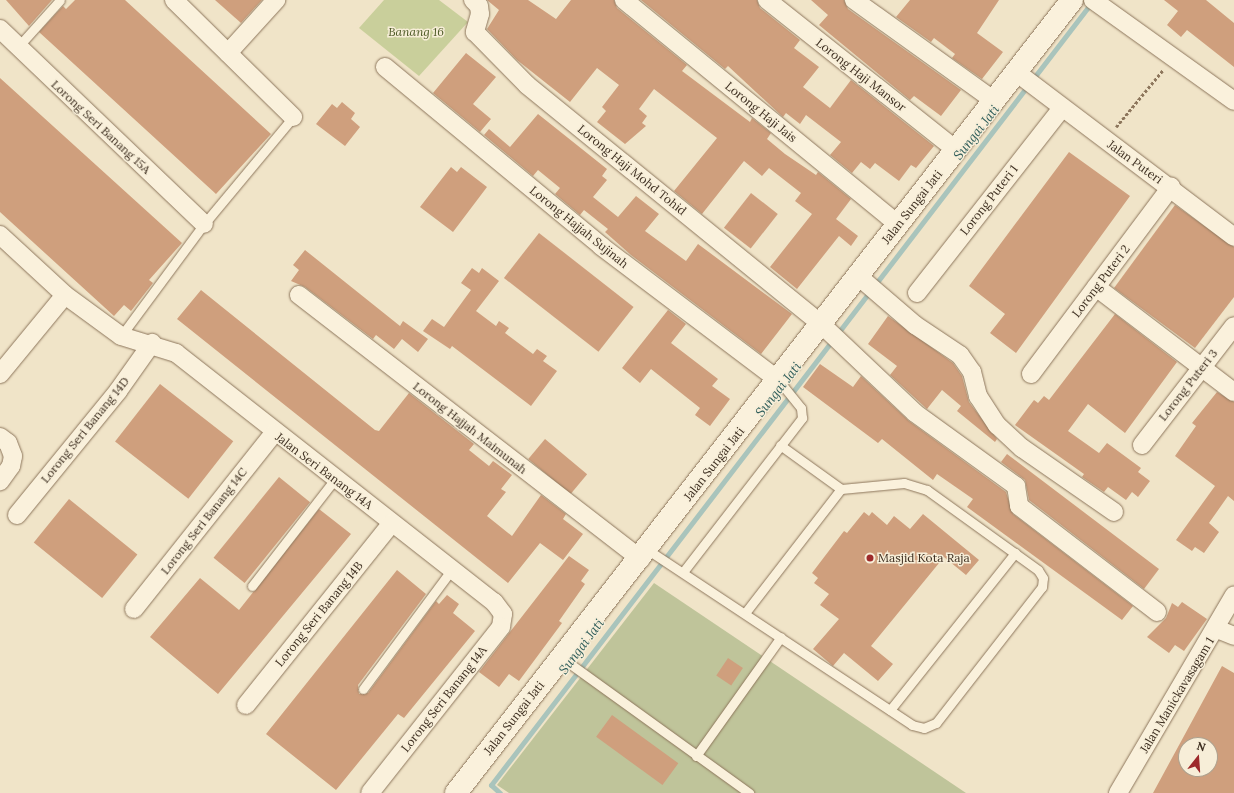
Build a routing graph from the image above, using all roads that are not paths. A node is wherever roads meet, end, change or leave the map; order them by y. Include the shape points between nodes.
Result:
1 (60, 0) edge
2 (174, 0) edge
3 (276, 0) edge
4 (473, 0) edge
5 (624, 0) edge
6 (767, 0) edge
7 (854, 0) edge
8 (1072, 0) edge
9 (1096, 2) edge
10 (0, 29) edge
11 (17, 48) junction
12 (228, 53) junction
13 (385, 67) dead end
14 (1025, 79) junction
15 (993, 100) junction
16 (1234, 101) edge
17 (1062, 108) junction
18 (293, 117) joint
19 (956, 150) junction
20 (1171, 188) junction
21 (204, 224) junction
22 (898, 224) junction
23 (1234, 237) edge
24 (3, 244) edge
25 (867, 284) junction
26 (1096, 287) junction
27 (917, 293) dead end
28 (65, 295) junction
29 (299, 295) dead end
30 (1234, 326) edge
31 (830, 332) junction
32 (121, 336) junction
33 (152, 343) junction
34 (1202, 368) junction
35 (0, 374) edge
36 (1031, 374) dead end
37 (783, 386) junction
38 (1234, 392) edge
39 (274, 433) junction
40 (4, 440) edge
41 (780, 445) junction
42 (1142, 445) dead end
43 (336, 479) junction
44 (0, 481) edge
45 (841, 489) junction
46 (1114, 512) dead end
47 (16, 515) dead end
48 (392, 522) junction
49 (1015, 553) junction
50 (648, 555) junction
51 (452, 569) junction
52 (683, 572) junction
53 (252, 586) dead end
54 (1234, 595) edge
55 (494, 602) joint
56 (134, 609) dead end
57 (1157, 612) dead end
58 (745, 613) junction
59 (1217, 629) junction
60 (781, 636) junction
61 (1234, 636) edge
62 (566, 661) junction
63 (363, 689) dead end
64 (246, 705) dead end
65 (890, 710) junction
66 (696, 756) junction
67 (370, 793) edge
68 (456, 793) edge
69 (749, 793) edge
70 (1118, 793) edge

1 - 11 lane
2 - 12 street
3 - 12 street
4 - 31 street, Lorong Haji Mohd Tohid via 479,6 480,14 475,32 527,85
5 - 22 street, Lorong Haji Jais
6 - 19 street, Lorong Haji Mansor
7 - 15 street
8 - 14 main road, Jalan Sungai Jati
9 - 16 street
10 - 11 street, Lorong Seri Banang 15A
11 - 21 street, Lorong Seri Banang 15A
12 - 18 street
13 - 37 street, Lorong Hajjah Sujinah via 601,246
14 - 15 main road, Jalan Sungai Jati
14 - 17 street, Jalan Puteri
15 - 19 main road, Jalan Sungai Jati
17 - 20 street, Jalan Puteri
17 - 27 street, Lorong Puteri 1
18 - 21 lane
19 - 22 main road, Jalan Sungai Jati
20 - 23 street, Jalan Puteri
20 - 26 street, Lorong Puteri 2
21 - 32 lane
22 - 25 main road, Jalan Sungai Jati
24 - 28 street
25 - 31 main road, Jalan Sungai Jati
25 - 46 street via 914,325 960,355 972,372 978,396 994,419 1022,448
26 - 34 street
26 - 36 street, Lorong Puteri 2
28 - 32 street
28 - 35 street
29 - 50 street, Lorong Hajjah Maimunah
30 - 34 street, Lorong Puteri 3
31 - 37 main road, Jalan Sungai Jati
31 - 57 street via 915,413 1016,486 1019,506
32 - 33 street, Jalan Seri Banang 14A
33 - 39 street, Jalan Seri Banang 14A via 176,353
33 - 47 street, Lorong Seri Banang 14D via 118,391
34 - 38 street
34 - 42 street, Lorong Puteri 3
37 - 41 lane via 796,402 802,418
37 - 50 main road, Jalan Sungai Jati
39 - 43 street, Jalan Seri Banang 14A
39 - 56 street, Lorong Seri Banang 14C
40 - 44 street via 13,456 11,466
41 - 45 lane
41 - 52 lane
43 - 48 street, Jalan Seri Banang 14A
43 - 53 lane
45 - 49 lane via 914,484
45 - 58 lane
48 - 51 street, Jalan Seri Banang 14A
48 - 64 street, Lorong Seri Banang 14B
49 - 65 lane
49 - 65 lane via 1038,570 1043,578 1042,587 936,723 924,728 912,725
50 - 52 lane via 667,562
50 - 62 main road, Jalan Sungai Jati
51 - 55 street, Jalan Seri Banang 14A
51 - 63 lane
52 - 58 lane
54 - 59 street, Jalan Manickavasagam 1
55 - 67 street, Lorong Seri Banang 14A via 503,614 501,627
58 - 60 lane
59 - 61 street
59 - 70 street, Jalan Manickavasagam 1
60 - 65 lane
60 - 66 lane
62 - 66 lane
62 - 68 main road, Jalan Sungai Jati
66 - 69 lane

